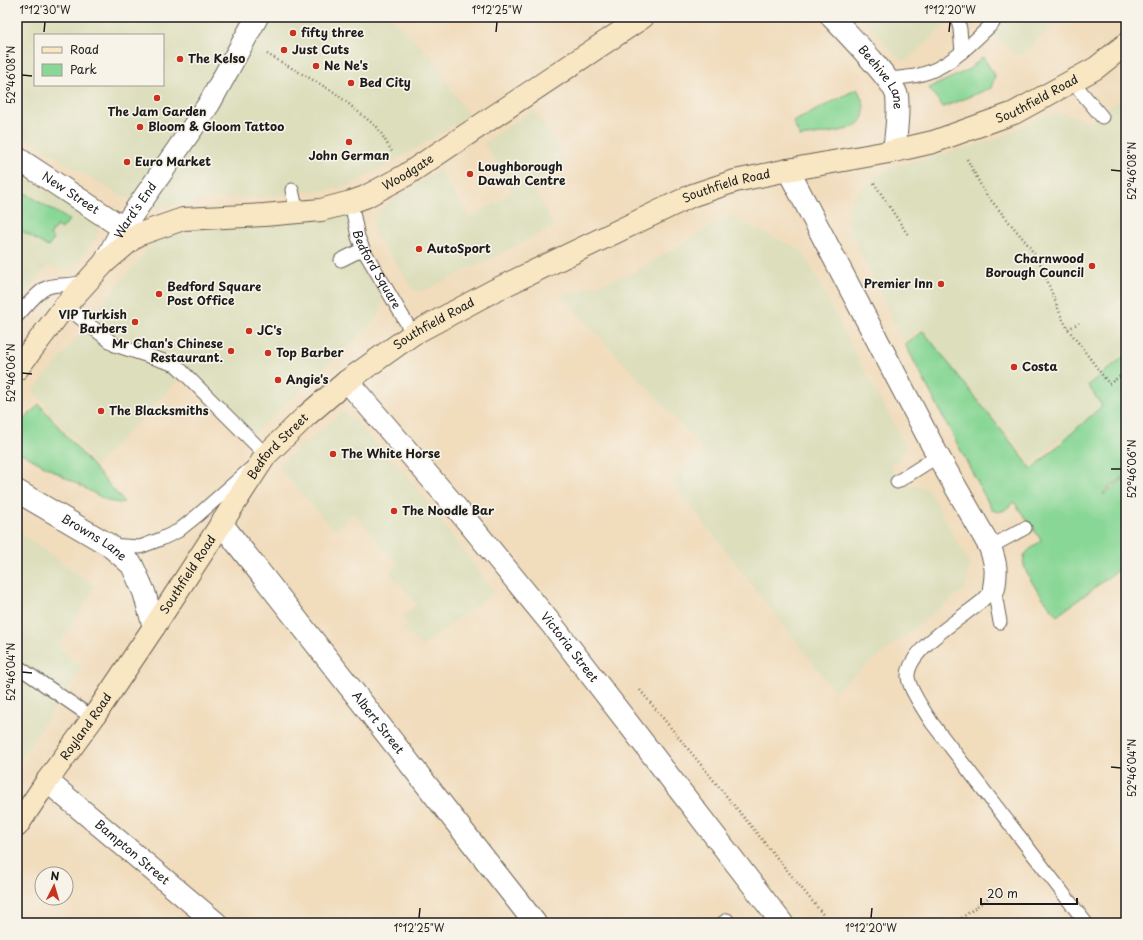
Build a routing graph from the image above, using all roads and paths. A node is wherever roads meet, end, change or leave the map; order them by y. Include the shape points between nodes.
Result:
1 (257, 17) edge
2 (642, 17) edge
3 (832, 17) edge
4 (957, 17) edge
5 (993, 23) dead end
6 (244, 41) junction
7 (1126, 44) edge
8 (962, 52) junction
9 (888, 79) junction
10 (1072, 81) junction
11 (1102, 117) dead end
12 (894, 151) junction
13 (966, 156) dead end
14 (17, 158) edge
15 (788, 170) junction
16 (406, 174) junction
17 (292, 190) dead end
18 (351, 202) junction
19 (297, 212) junction
20 (130, 231) junction
21 (363, 249) junction
22 (341, 260) dead end
23 (99, 268) junction
24 (66, 306) junction
25 (17, 316) edge
26 (1079, 322) dead end
27 (1068, 329) junction
28 (413, 334) junction
29 (17, 369) edge
30 (1126, 372) edge
31 (347, 381) junction
32 (266, 455) junction
33 (938, 456) junction
34 (896, 482) dead end
35 (17, 491) edge
36 (221, 522) junction
37 (1025, 528) dead end
38 (109, 545) junction
39 (990, 547) junction
40 (994, 588) junction
41 (1000, 622) dead end
42 (154, 627) junction
43 (17, 666) edge
44 (639, 688) dead end
45 (93, 718) junction
46 (47, 781) junction
47 (17, 826) edge
48 (988, 898) dead end
49 (216, 923) edge
50 (535, 923) edge
51 (782, 923) edge
52 (830, 923) edge
53 (955, 923) edge
54 (1086, 923) edge

1 - 6 street, Ward's End
2 - 16 main road, Woodgate
3 - 9 street, Beehive Lane
4 - 8 lane
5 - 8 lane
6 - 16 path via 334,92 378,128
6 - 20 street, Ward's End via 209,104
7 - 10 main road, Southfield Road via 1096,68
8 - 9 lane via 940,67 919,75
9 - 12 street, Beehive Lane via 897,94 898,116
10 - 11 lane
10 - 12 main road, Southfield Road via 1014,113 933,142
12 - 15 main road, Southfield Road
13 - 27 path via 985,193 1029,246 1041,265
14 - 20 street, New Street
15 - 28 main road, Southfield Road via 735,181 693,195 493,291
15 - 33 street
16 - 18 main road, Woodgate
17 - 19 lane
18 - 19 main road, Woodgate via 321,210
18 - 21 lane, Bedford Square
19 - 20 main road, Woodgate via 183,219
20 - 23 main road, Ward's End
21 - 22 lane
21 - 28 lane, Bedford Square
23 - 24 main road, Ward's End
23 - 25 lane via 79,284 46,288
24 - 29 main road, Ward's End
24 - 32 lane via 115,345 176,365
26 - 27 path
27 - 30 path via 1109,384
28 - 31 main road, Southfield Road
31 - 32 main road, Bedford Street
31 - 51 street, Victoria Street via 454,505 552,625
32 - 36 main road, Bedford Street
32 - 38 lane via 178,531 140,546
33 - 34 lane
33 - 39 street
35 - 38 street, Browns Lane
36 - 42 main road, Southfield Road
36 - 50 street, Albert Street
37 - 39 lane
38 - 42 street, Browns Lane via 132,565 144,592
39 - 40 street via 997,574
40 - 41 lane
40 - 54 lane via 983,600 920,651 910,667 908,678 932,723
42 - 45 main road, Royland Road
43 - 45 lane
44 - 52 path
45 - 46 main road, Royland Road
46 - 47 main road, Royland Road
46 - 49 street, Bampton Street
48 - 53 path

